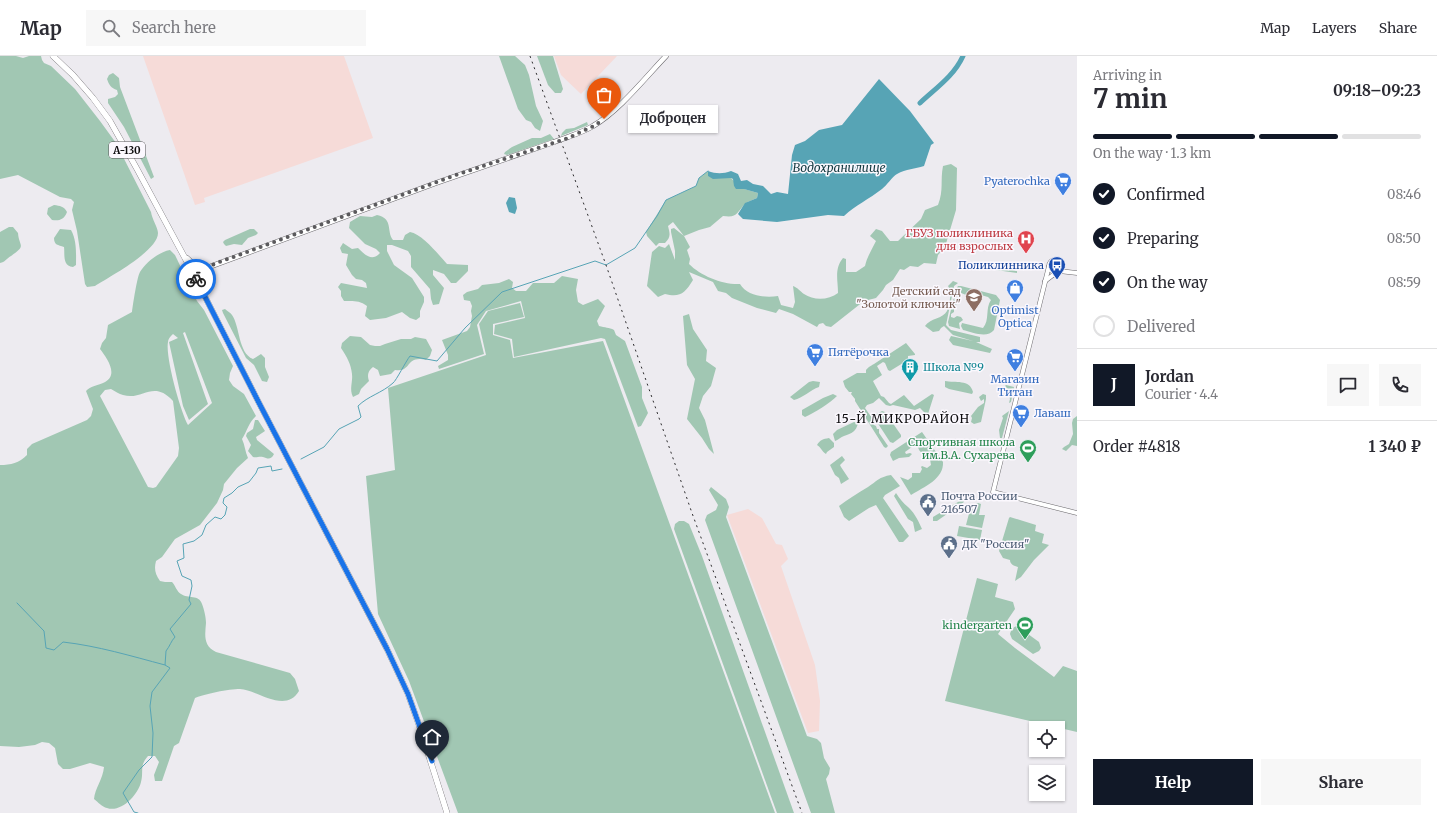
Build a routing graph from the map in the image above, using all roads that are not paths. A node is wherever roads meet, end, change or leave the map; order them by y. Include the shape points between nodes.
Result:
1 (53, 56) edge
2 (666, 56) edge
3 (184, 256) junction
4 (1061, 264) junction
5 (1049, 266) junction
6 (205, 268) junction
7 (1058, 271) junction
8 (1076, 272) edge
9 (193, 273) junction
10 (1044, 283) junction
11 (199, 284) junction
12 (1077, 513) edge
13 (447, 813) edge

1 - 3 highway, А-130 via 93,98 110,122
2 - 6 main road, bridge via 604,119 568,138 442,180
3 - 6 main road via 197,267
3 - 9 highway, А-130
4 - 5 street via 1054,260
4 - 7 street
4 - 8 street
5 - 7 street via 1052,271
5 - 10 street
6 - 9 main road
6 - 11 main road via 200,275
7 - 8 street
7 - 10 street
9 - 11 highway, А-130
10 - 12 street via 993,492
11 - 13 highway, А-130 via 408,694

